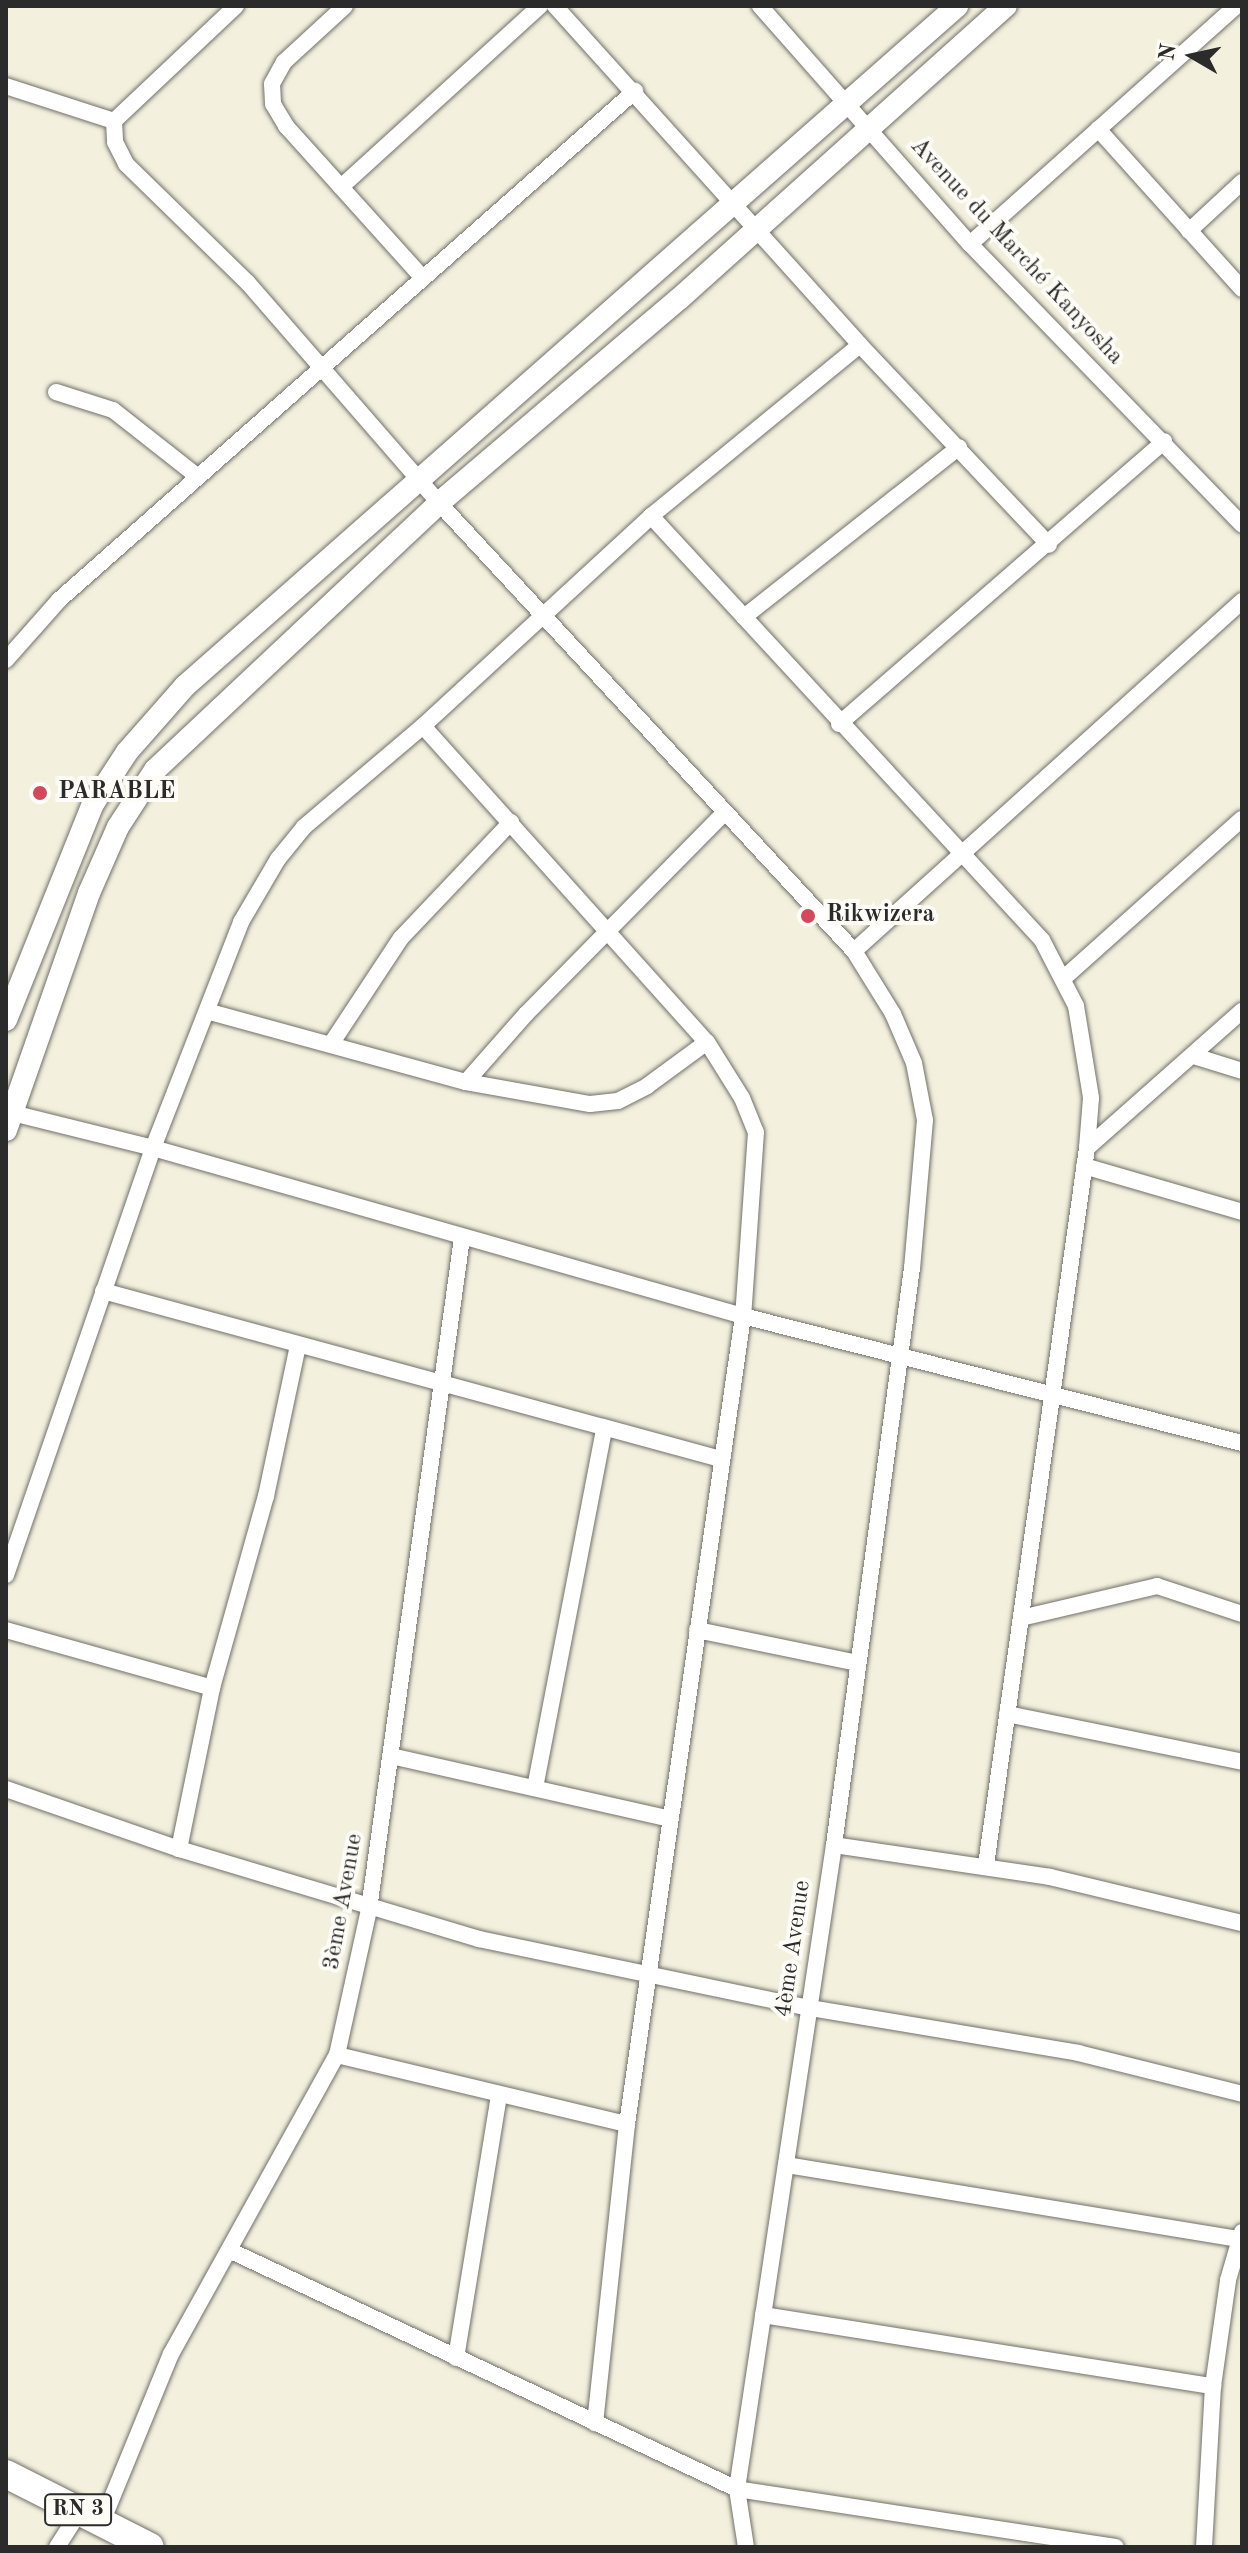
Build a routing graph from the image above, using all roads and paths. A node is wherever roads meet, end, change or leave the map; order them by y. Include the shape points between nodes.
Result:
1 (236, 6) edge
2 (345, 6) edge
3 (540, 6) edge
4 (555, 6) edge
5 (760, 6) edge
6 (957, 6) edge
7 (1006, 6) edge
8 (1236, 6) edge
9 (6, 86) edge
10 (635, 91) junction
11 (848, 106) junction
12 (114, 121) junction
13 (867, 127) junction
14 (1098, 129) junction
15 (1242, 182) edge
16 (341, 187) junction
17 (734, 206) junction
18 (754, 230) junction
19 (1189, 231) junction
20 (970, 244) junction
21 (423, 278) junction
22 (1242, 289) edge
23 (860, 345) junction
24 (320, 368) junction
25 (56, 392) dead end
26 (1164, 441) junction
27 (959, 447) junction
28 (198, 477) junction
29 (419, 481) junction
30 (439, 503) junction
31 (651, 516) junction
32 (1242, 525) edge
33 (1049, 545) junction
34 (1242, 601) edge
35 (541, 616) junction
36 (744, 617) junction
37 (6, 660) edge
38 (839, 724) junction
39 (423, 726) junction
40 (724, 813) junction
41 (1242, 819) edge
42 (511, 822) junction
43 (961, 852) junction
44 (608, 935) junction
45 (854, 951) junction
46 (1065, 977) junction
47 (13, 978) edge
48 (1242, 1011) edge
49 (210, 1012) junction
50 (6, 1020) edge
51 (707, 1042) junction
52 (331, 1044) junction
53 (1194, 1056) junction
54 (1242, 1071) edge
55 (466, 1082) junction
56 (9, 1122) edge
57 (153, 1148) junction
58 (1087, 1148) junction
59 (1084, 1166) junction
60 (1242, 1212) edge
61 (462, 1238) junction
62 (103, 1291) junction
63 (743, 1316) junction
64 (298, 1346) junction
65 (899, 1356) junction
66 (441, 1387) junction
67 (1050, 1392) junction
68 (604, 1428) junction
69 (1242, 1443) edge
70 (721, 1459) junction
71 (6, 1575) edge
72 (1242, 1614) edge
73 (1021, 1618) junction
74 (6, 1630) edge
75 (697, 1630) junction
76 (858, 1663) junction
77 (212, 1688) junction
78 (1007, 1714) junction
79 (391, 1756) junction
80 (1242, 1762) edge
81 (535, 1788) junction
82 (6, 1789) edge
83 (670, 1819) junction
84 (834, 1845) junction
85 (179, 1849) junction
86 (986, 1865) junction
87 (369, 1909) junction
88 (1242, 1923) edge
89 (651, 1978) junction
90 (810, 2008) junction
91 (337, 2055) junction
92 (1242, 2094) edge
93 (499, 2095) junction
94 (627, 2124) junction
95 (786, 2165) junction
96 (1241, 2235) edge
97 (231, 2251) junction
98 (1235, 2283) edge
99 (763, 2315) junction
100 (456, 2358) junction
101 (1213, 2386) junction
102 (595, 2423) junction
103 (6, 2474) edge
104 (737, 2489) junction
105 (91, 2516) junction
106 (57, 2547) edge
107 (150, 2547) edge
108 (746, 2547) edge
109 (1116, 2547) edge
110 (1204, 2547) edge

1 - 12 street
2 - 16 street via 284,62 272,84 273,104 286,126
3 - 16 street
4 - 10 street
5 - 11 street, Avenue du Marché Kanyosha
6 - 11 street
7 - 13 street
8 - 14 street
9 - 12 street
10 - 17 street
10 - 21 street
11 - 13 street, Avenue du Marché Kanyosha
11 - 17 street
12 - 24 street, 4ème Avenue via 115,142 126,164 248,283
13 - 18 street
13 - 20 street, Avenue du Marché Kanyosha
14 - 19 street
14 - 20 street
15 - 19 street
16 - 21 street
17 - 18 street
17 - 29 street
18 - 23 street
18 - 30 street
19 - 22 street
20 - 26 street, Avenue du Marché Kanyosha
21 - 24 street
23 - 27 street
23 - 31 street
24 - 28 street
24 - 29 street, 4ème Avenue
25 - 28 street via 113,410
26 - 32 street, Avenue du Marché Kanyosha
26 - 33 street
27 - 33 street
27 - 36 street
28 - 37 street via 59,600
29 - 30 street, 4ème Avenue
29 - 47 street via 185,686 127,752 93,804
30 - 35 street, 4ème Avenue
30 - 56 street via 155,770 118,827 89,893
31 - 35 street
31 - 36 street
33 - 38 street
34 - 43 street
35 - 39 street
35 - 40 street, 4ème Avenue
36 - 38 street
38 - 43 street
39 - 42 street
39 - 49 street via 335,799 278,859 241,922
40 - 44 street
40 - 45 street, 4ème Avenue
41 - 46 street
42 - 44 street
42 - 52 street via 401,938
43 - 45 street
43 - 46 street via 1042,940
44 - 51 street
44 - 55 street via 526,1014
45 - 65 street, 4ème Avenue via 893,1014 914,1063 925,1120
46 - 58 street via 1088,1058
47 - 50 street
48 - 53 street
49 - 52 street
49 - 57 street
51 - 55 street via 618,1101 554,1100
51 - 63 street via 756,1132
52 - 55 street
53 - 54 street
53 - 58 street
56 - 57 street
57 - 61 street
57 - 62 street
58 - 59 street
59 - 60 street
59 - 67 street
61 - 63 street
61 - 66 street, 3ème Avenue
62 - 64 street
62 - 71 street
63 - 65 street
63 - 70 street
64 - 66 street
64 - 77 street via 266,1496
65 - 67 street
65 - 76 street, 4ème Avenue
66 - 68 street
66 - 79 street, 3ème Avenue
67 - 69 street
67 - 73 street
68 - 70 street
68 - 81 street
70 - 75 street
72 - 73 street via 1157,1586
73 - 78 street
74 - 77 street
75 - 76 street
75 - 83 street
76 - 84 street, 4ème Avenue
77 - 85 street
78 - 80 street
78 - 86 street
79 - 81 street
79 - 87 street, 3ème Avenue
81 - 83 street
82 - 85 street
83 - 89 street
84 - 86 street
84 - 90 street, 4ème Avenue
85 - 87 street
86 - 88 street via 1130,1893
87 - 89 street
87 - 91 street, 3ème Avenue
89 - 90 street
89 - 94 street
90 - 92 street via 1078,2053
90 - 95 street, 4ème Avenue
91 - 93 street
91 - 97 street, 3ème Avenue
93 - 94 street
93 - 100 street
94 - 102 street
95 - 96 street
95 - 99 street, 4ème Avenue
96 - 98 street
97 - 100 street
97 - 105 street, 3ème Avenue via 171,2354
98 - 101 street
99 - 101 street
99 - 104 street, 4ème Avenue
100 - 102 street
101 - 110 street
102 - 104 street
103 - 105 highway, RN 3
104 - 108 street, 4ème Avenue
104 - 109 street
105 - 106 street, 3ème Avenue
105 - 107 highway, RN 3

